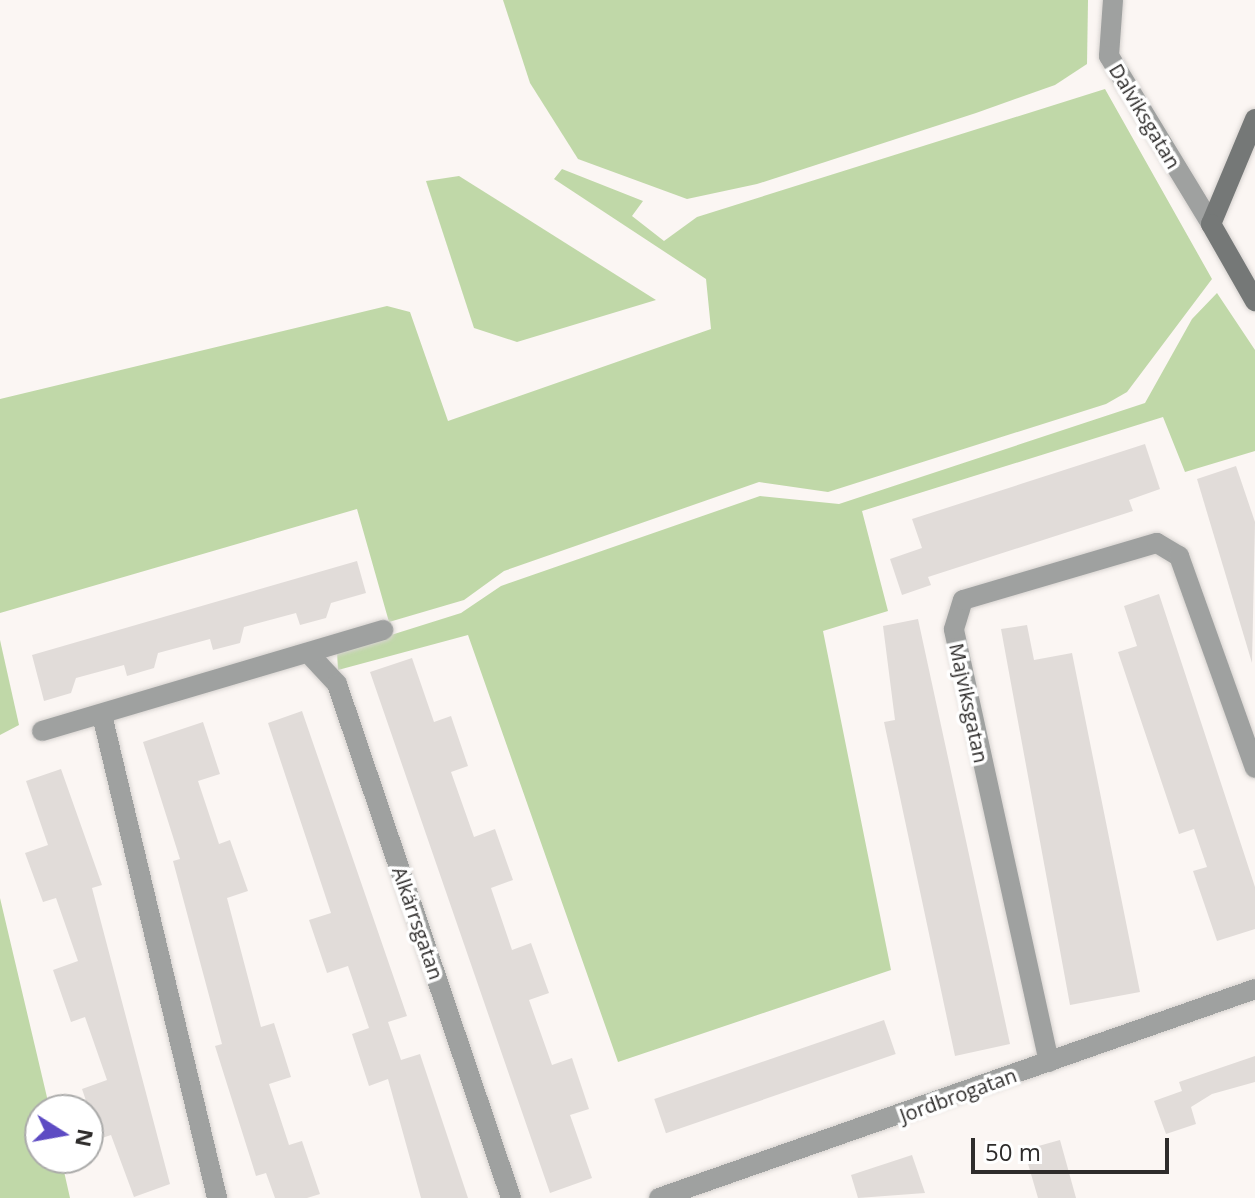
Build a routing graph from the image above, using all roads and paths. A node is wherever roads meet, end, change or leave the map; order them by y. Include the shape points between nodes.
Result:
1 (1113, 0) edge
2 (1255, 119) edge
3 (1211, 224) junction
4 (1255, 301) edge
5 (383, 630) dead end
6 (311, 656) junction
7 (102, 715) junction
8 (42, 731) dead end
9 (1255, 768) edge
10 (1255, 989) edge
11 (1049, 1062) junction
12 (217, 1198) edge
13 (511, 1198) edge
14 (659, 1198) edge

1 - 3 street, Dalviksgatan via 1109,56
2 - 3 street
3 - 4 street, Dalviksgatan
5 - 6 street
6 - 7 street
6 - 13 street, Alkärrsgatan via 337,684
7 - 8 street
7 - 12 street
9 - 11 street, Majviksgatan via 1179,556 1157,543 963,600 954,629
10 - 11 street, Jordbrogatan
11 - 14 street, Jordbrogatan

